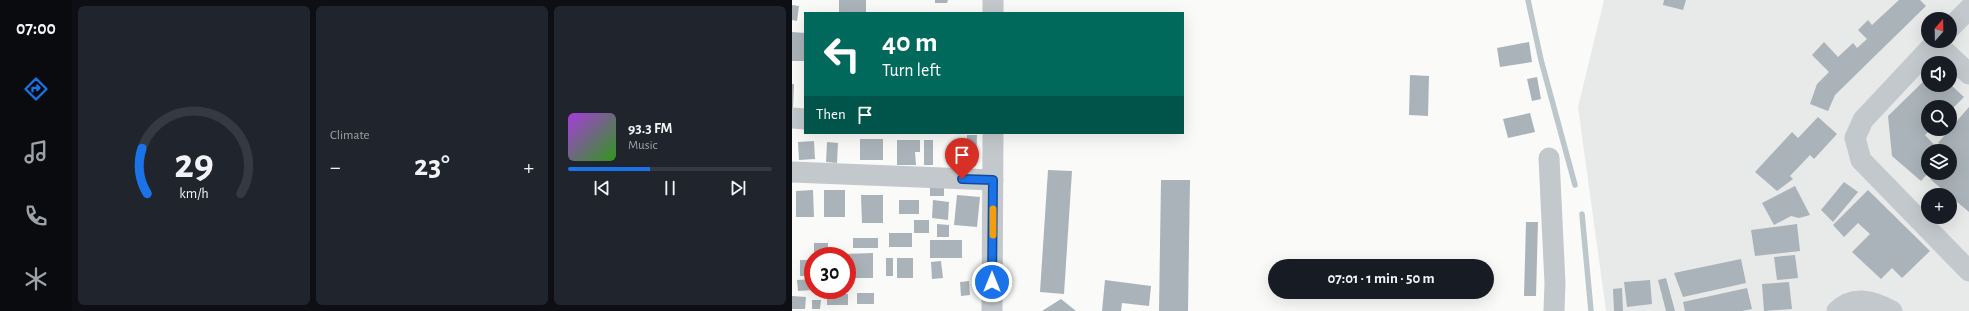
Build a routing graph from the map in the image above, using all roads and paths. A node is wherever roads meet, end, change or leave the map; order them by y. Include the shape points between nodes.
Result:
1 (993, 0) edge
2 (1969, 9) edge
3 (993, 12) edge
4 (1957, 21) edge
5 (1931, 48) edge
6 (1949, 48) edge
7 (1969, 74) edge
8 (792, 118) edge
9 (804, 119) edge
10 (993, 134) edge
11 (1549, 158) dead end
12 (792, 172) edge
13 (993, 180) junction
14 (1969, 271) edge
15 (992, 311) edge
16 (1554, 311) edge
17 (1837, 311) edge
18 (1892, 311) edge

1 - 3 street
2 - 4 street
5 - 14 street via 1863,120 1855,138 1860,160
6 - 7 street
8 - 9 street
10 - 13 street
11 - 16 street
12 - 13 street
13 - 15 street
17 - 18 street via 1844,304 1864,301

